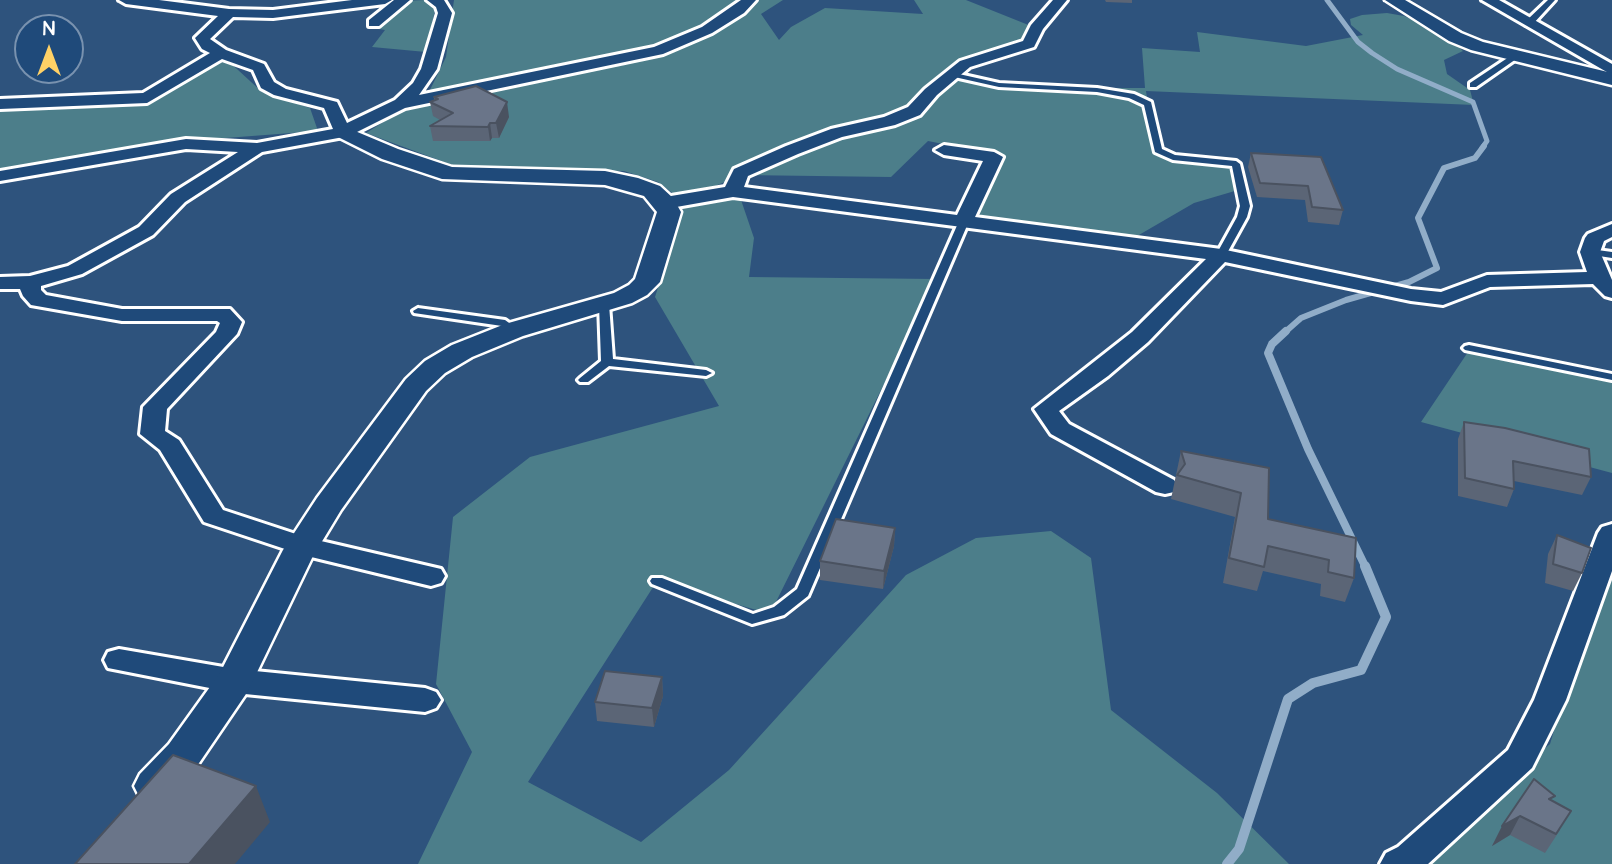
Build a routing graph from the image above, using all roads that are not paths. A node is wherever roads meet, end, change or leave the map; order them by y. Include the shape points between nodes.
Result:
1 (126, 0) edge
2 (385, 0) edge
3 (403, 0) edge
4 (434, 0) edge
5 (749, 0) edge
6 (1060, 0) edge
7 (1392, 0) edge
8 (1489, 0) edge
9 (1552, 0) edge
10 (229, 13) junction
11 (374, 23) dead end
12 (1529, 23) junction
13 (221, 53) junction
14 (1515, 57) junction
15 (1612, 70) edge
16 (953, 74) junction
17 (1612, 79) edge
18 (1473, 85) dead end
19 (0, 104) edge
20 (399, 104) junction
21 (343, 132) junction
22 (257, 148) junction
23 (944, 150) dead end
24 (0, 176) edge
25 (733, 191) junction
26 (665, 203) junction
27 (964, 221) junction
28 (1612, 230) edge
29 (1590, 252) junction
30 (1221, 255) junction
31 (1612, 255) edge
32 (31, 282) junction
33 (0, 283) edge
34 (1606, 285) edge
35 (604, 304) junction
36 (418, 311) dead end
37 (514, 330) junction
38 (1469, 348) dead end
39 (607, 362) junction
40 (706, 373) dead end
41 (1612, 377) edge
42 (584, 380) dead end
43 (1165, 486) dead end
44 (1612, 533) edge
45 (303, 546) junction
46 (431, 576) dead end
47 (657, 581) dead end
48 (119, 660) dead end
49 (235, 681) junction
50 (425, 700) dead end
51 (137, 804) edge
52 (1398, 864) edge

1 - 10 street
2 - 10 street via 273,14
3 - 11 street
4 - 20 street via 445,13 429,69
5 - 20 street via 707,30 658,51
6 - 16 street via 1029,44 965,64
7 - 14 street via 1455,37
8 - 12 street
9 - 12 lane
10 - 13 street via 202,38
12 - 15 street
13 - 19 street via 148,98
13 - 21 street via 258,67 267,85 280,92 331,105
14 - 17 street
14 - 18 lane
16 - 25 street via 914,111 792,150 740,173
16 - 30 lane via 999,85 1097,90 1148,104 1158,150 1173,157 1236,164 1245,206
20 - 21 street
21 - 22 street
21 - 26 street via 450,174 606,178 652,191
22 - 24 street via 186,144
22 - 32 street via 178,198 146,231 75,270
23 - 27 street via 994,156
25 - 26 street
25 - 27 street
26 - 35 street via 669,212 647,282
27 - 30 street
27 - 47 lane via 803,592 779,611 752,619
28 - 29 street via 1595,238
29 - 31 lane
29 - 34 street
30 - 34 street via 1443,299 1487,281
30 - 43 street via 1140,337 1046,409 1059,429
32 - 33 street
32 - 45 street via 30,292 39,300 122,315 222,314 232,322 226,334 155,407 152,434 170,444 213,516
35 - 37 street
35 - 39 lane
36 - 37 lane via 505,323
37 - 45 street via 462,351 416,385
38 - 41 lane
39 - 40 lane
39 - 42 lane
44 - 52 street via 1550,700 1520,759
45 - 46 street
45 - 49 street
48 - 49 street
49 - 50 street
49 - 51 street via 183,755

